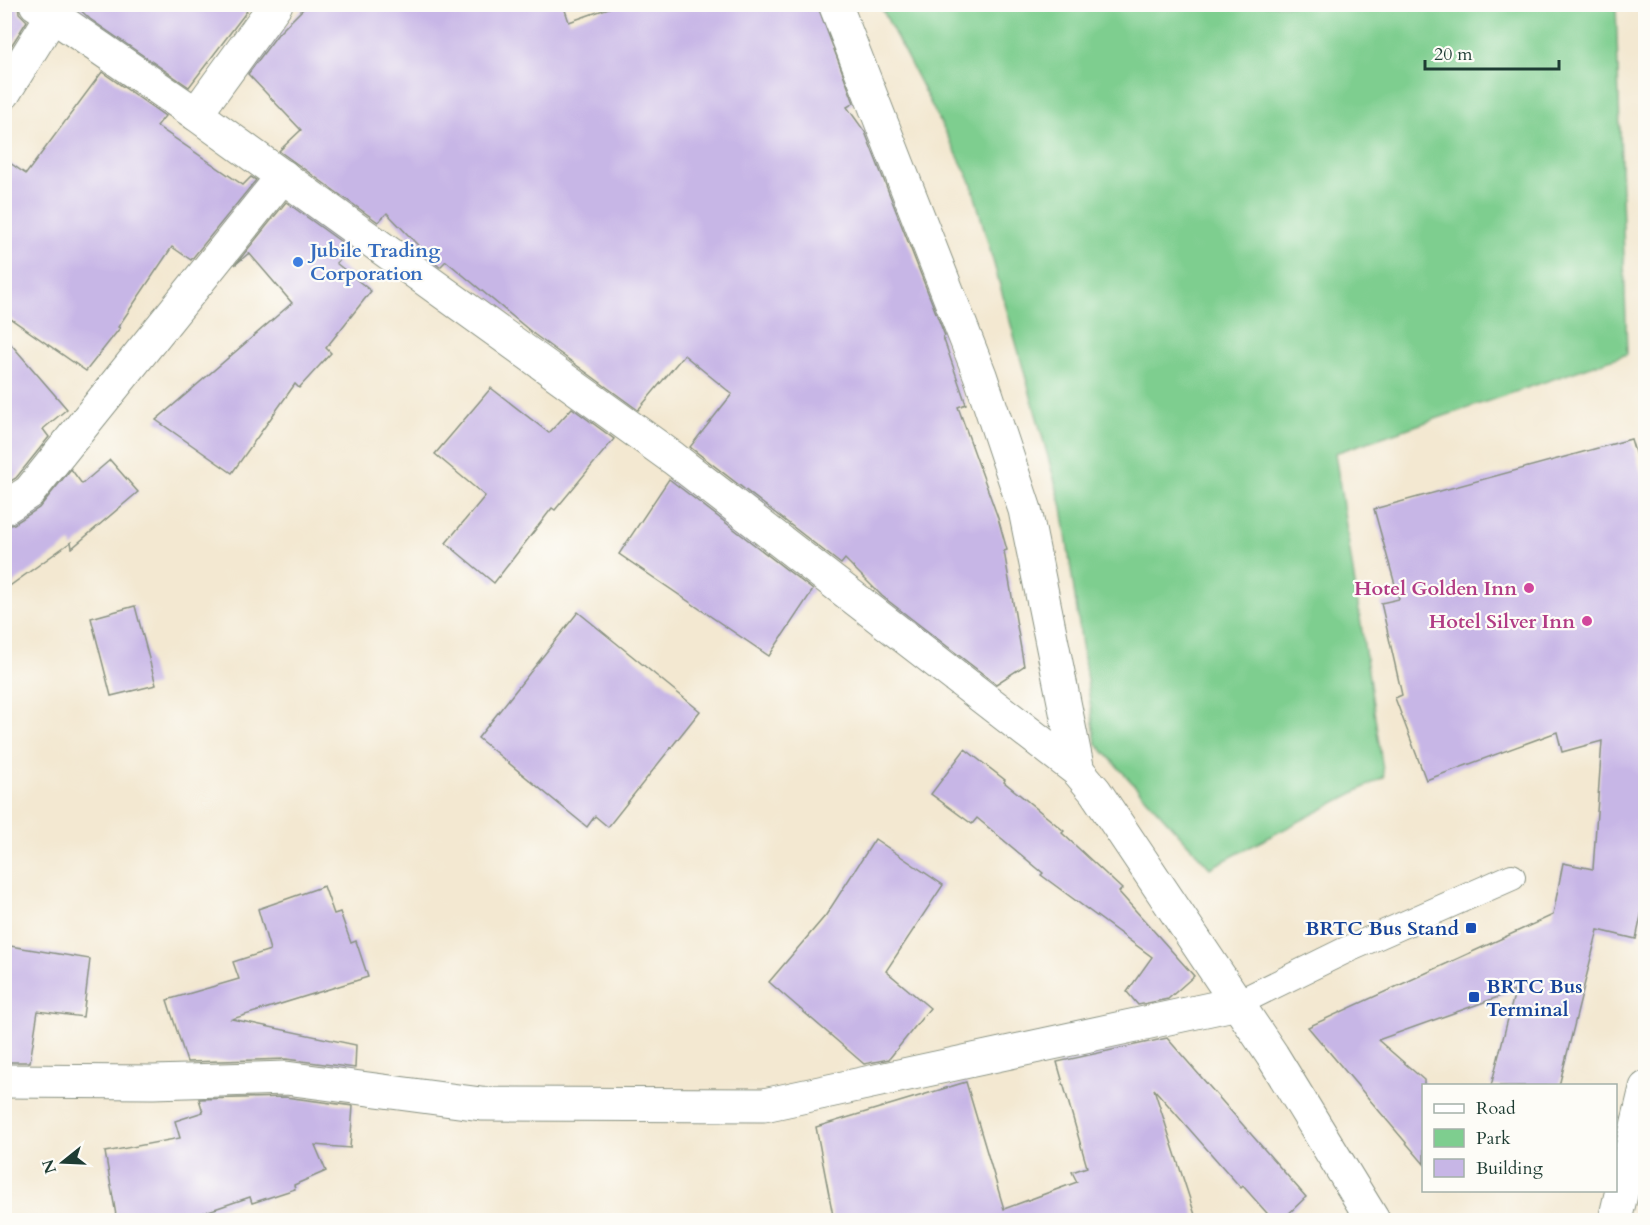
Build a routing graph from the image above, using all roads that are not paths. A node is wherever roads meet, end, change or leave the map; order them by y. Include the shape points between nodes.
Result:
1 (276, 4) edge
2 (835, 4) edge
3 (44, 10) edge
4 (4, 93) edge
5 (196, 114) junction
6 (283, 176) junction
7 (4, 508) edge
8 (1078, 771) junction
9 (1512, 878) dead end
10 (1238, 1003) junction
11 (4, 1081) edge
12 (1646, 1088) edge
13 (1373, 1221) edge
14 (1615, 1221) edge

1 - 5 street
2 - 8 street via 980,375 1025,510
3 - 4 street
3 - 5 street
5 - 6 street
6 - 7 street via 29,492
6 - 8 street via 673,458
8 - 10 street
9 - 10 lane via 1344,951
10 - 11 street via 764,1105 481,1104 286,1078
10 - 13 street
12 - 14 street

